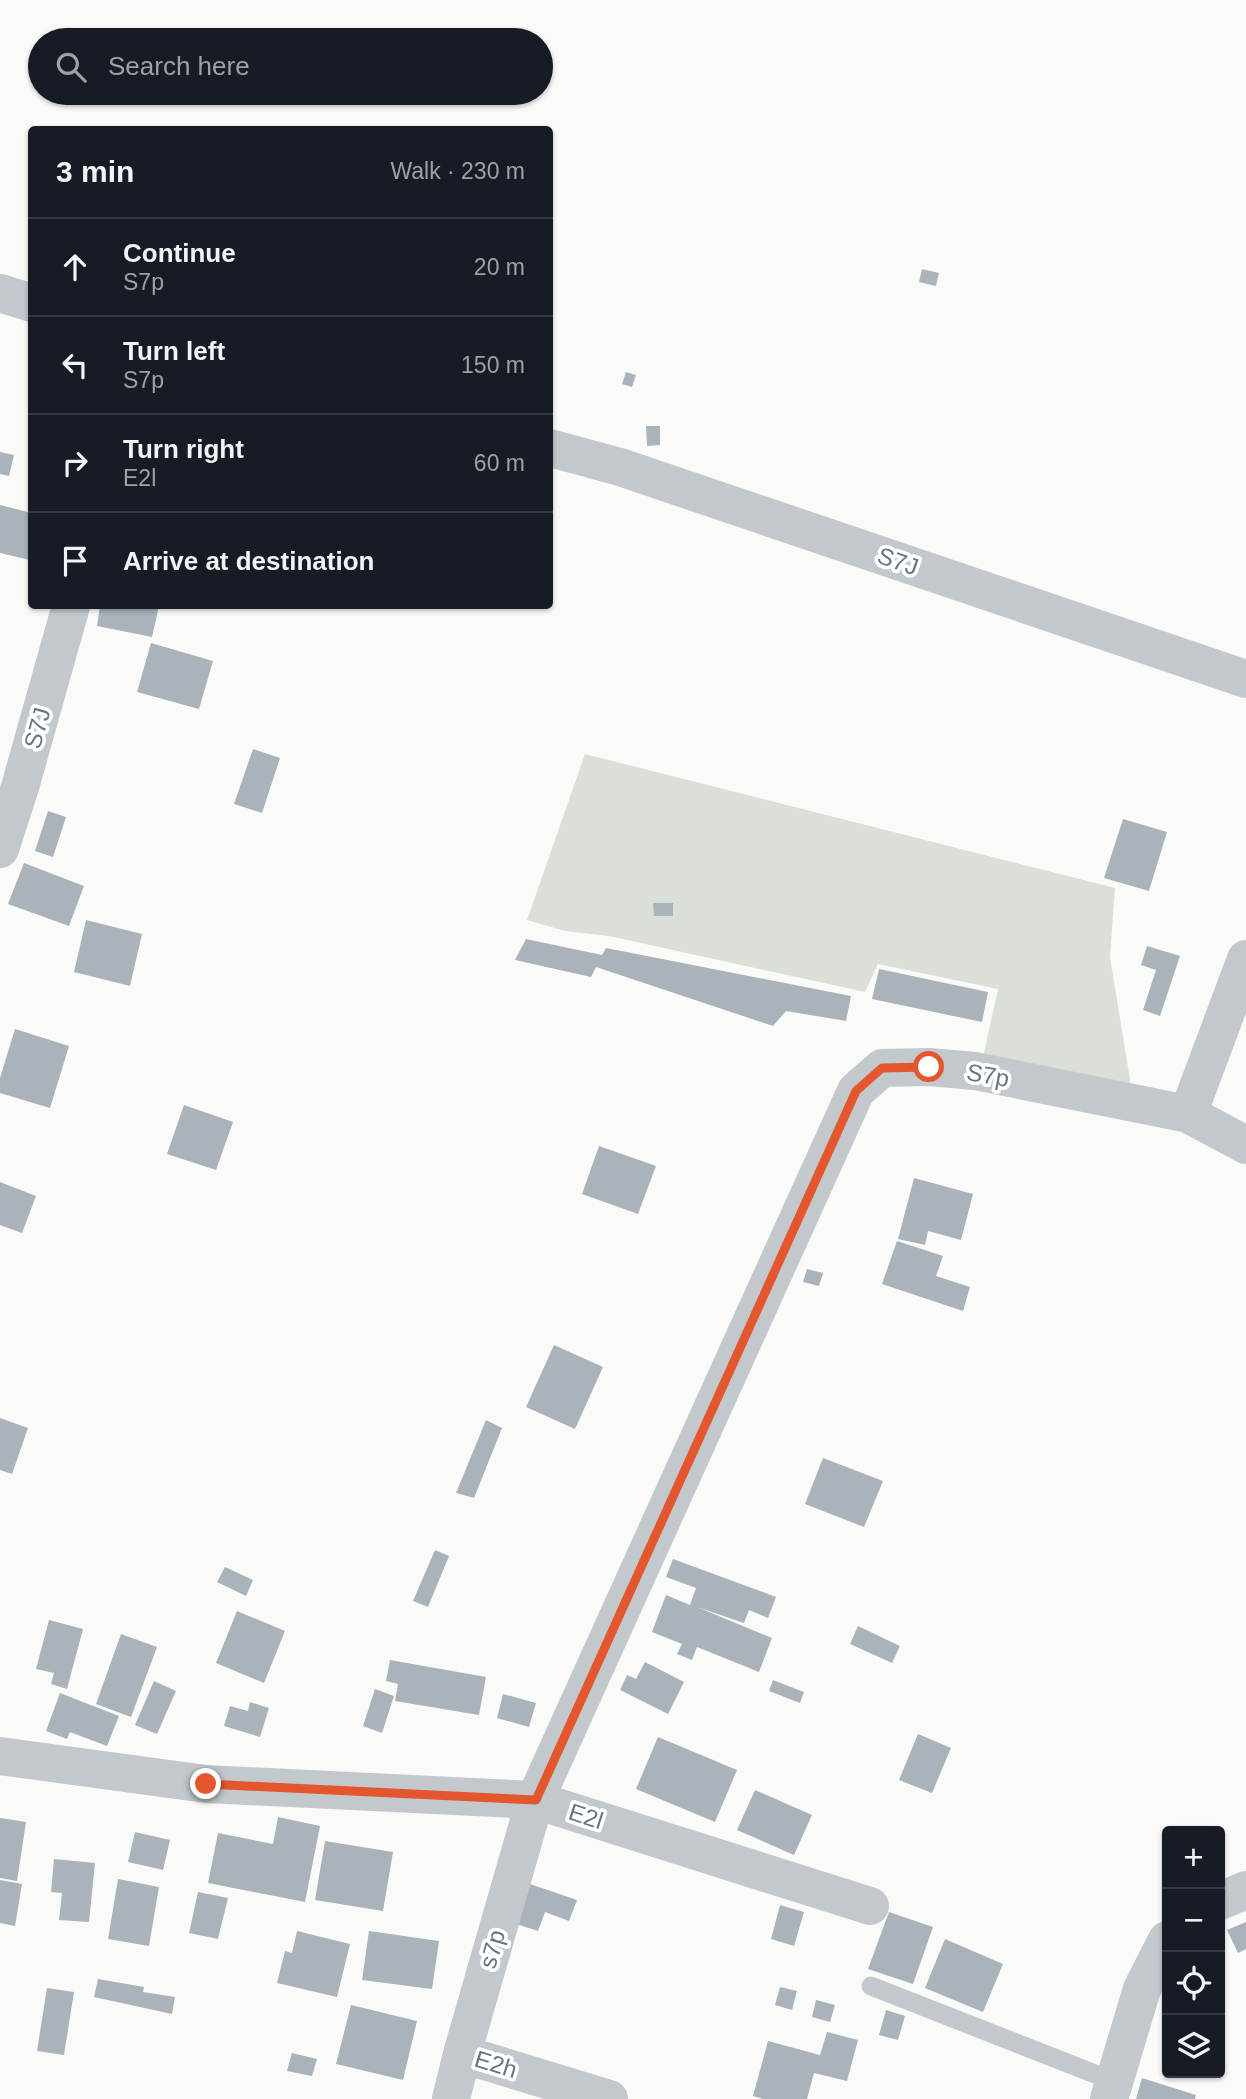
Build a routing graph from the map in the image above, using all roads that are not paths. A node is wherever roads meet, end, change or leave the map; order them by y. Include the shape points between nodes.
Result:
1 (0, 293) edge
2 (28, 302) edge
3 (553, 449) edge
4 (70, 609) edge
5 (1246, 679) edge
6 (10, 784) edge
7 (0, 849) edge
8 (1246, 959) edge
9 (1188, 1114) junction
10 (1246, 1145) edge
11 (0, 1756) edge
12 (536, 1800) junction
13 (1246, 1890) edge
14 (1225, 1899) edge
15 (870, 1906) dead end
16 (1162, 1950) edge
17 (871, 1986) dead end
18 (462, 2054) junction
19 (1111, 2090) edge
20 (452, 2099) edge
21 (610, 2099) edge

1 - 2 street
3 - 5 street, S7J via 620,467
4 - 6 street, S7J
6 - 7 street, S7J
8 - 9 street
9 - 10 street, S7p
9 - 12 street, S7p via 929,1067 882,1068 856,1091
11 - 12 street, E2l via 206,1784
12 - 15 street, E2l
12 - 18 street, s7p
13 - 14 street
16 - 19 street via 1142,1989
17 - 19 lane
18 - 20 street, s7p
18 - 21 street, E2h

